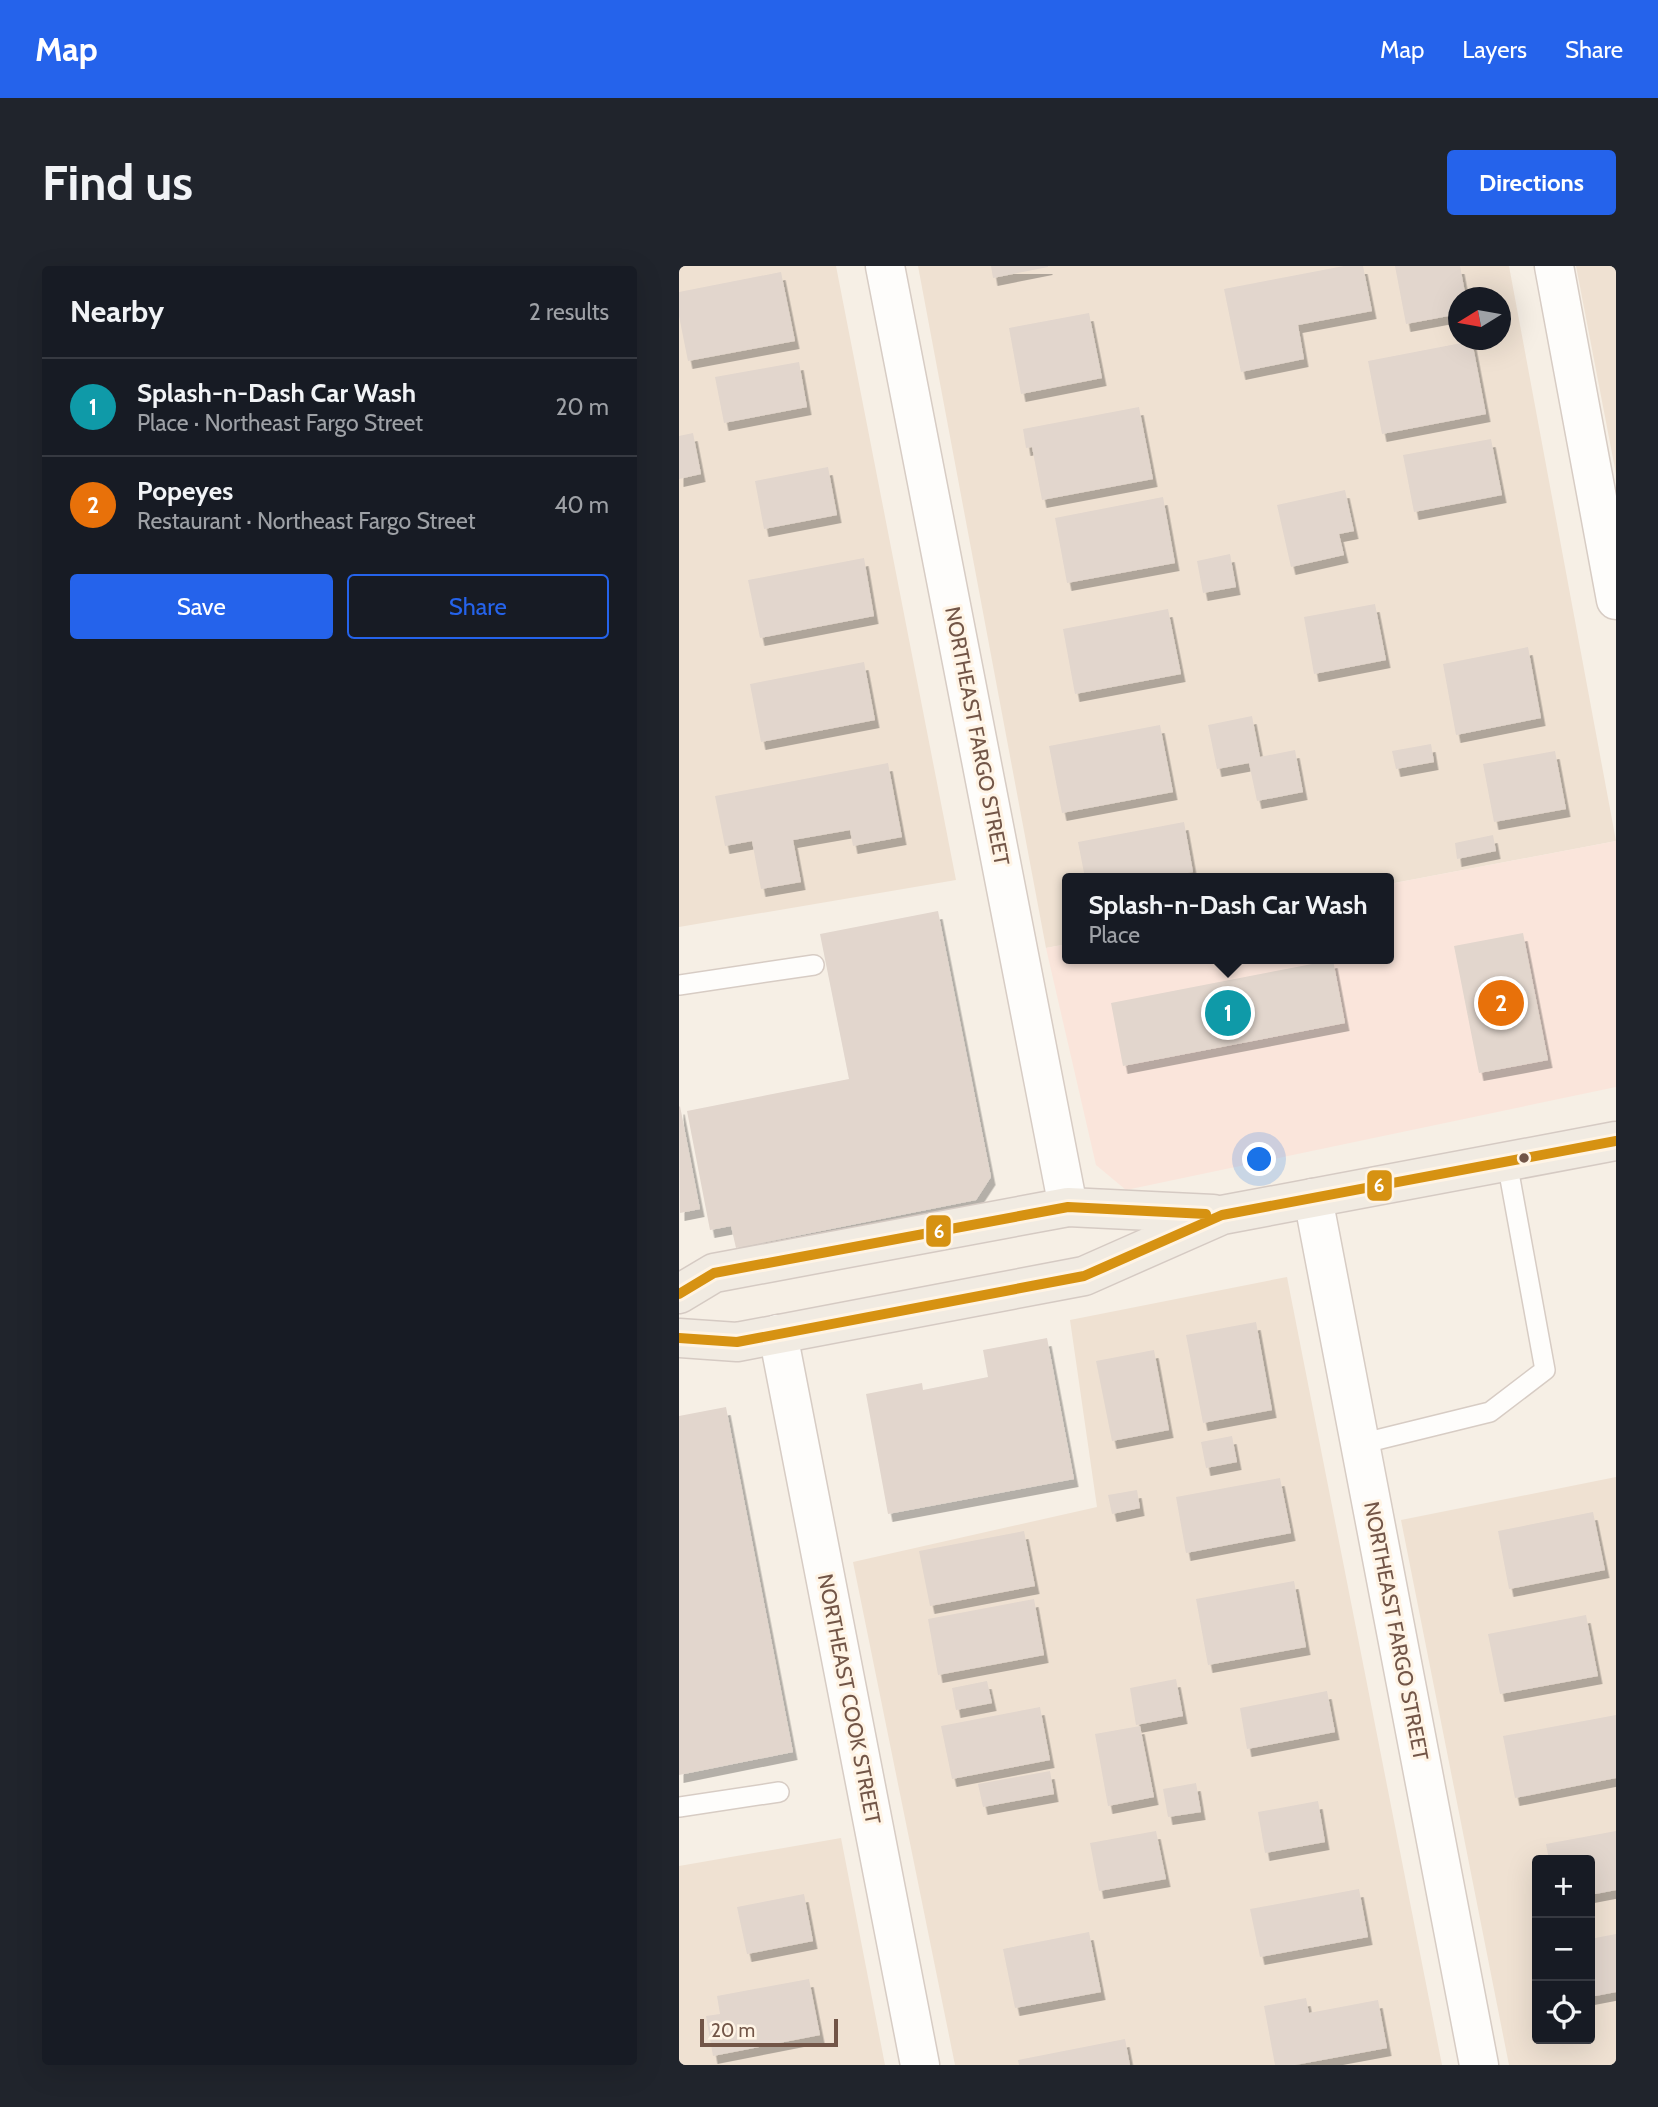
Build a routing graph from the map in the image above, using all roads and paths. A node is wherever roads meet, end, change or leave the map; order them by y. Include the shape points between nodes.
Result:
1 (885, 266) edge
2 (1554, 266) edge
3 (1616, 600) edge
4 (814, 965) dead end
5 (679, 985) edge
6 (1616, 1141) edge
7 (1507, 1162) junction
8 (1313, 1198) junction
9 (1068, 1207) junction
10 (1222, 1214) junction
11 (679, 1294) edge
12 (778, 1334) junction
13 (679, 1338) edge
14 (1360, 1444) junction
15 (779, 1793) dead end
16 (679, 1807) edge
17 (920, 2065) edge
18 (1479, 2065) edge

1 - 9 street, NORTHEAST FARGO STREET
2 - 3 street
4 - 5 lane
6 - 7 main road
7 - 8 main road
7 - 14 lane via 1545,1370 1490,1412
8 - 10 main road
8 - 14 street, NORTHEAST FARGO STREET
9 - 10 main road
9 - 11 main road via 714,1273
10 - 12 main road via 1084,1276
12 - 13 main road via 737,1342
12 - 17 street, NORTHEAST COOK STREET
14 - 18 street, NORTHEAST FARGO STREET
15 - 16 lane

